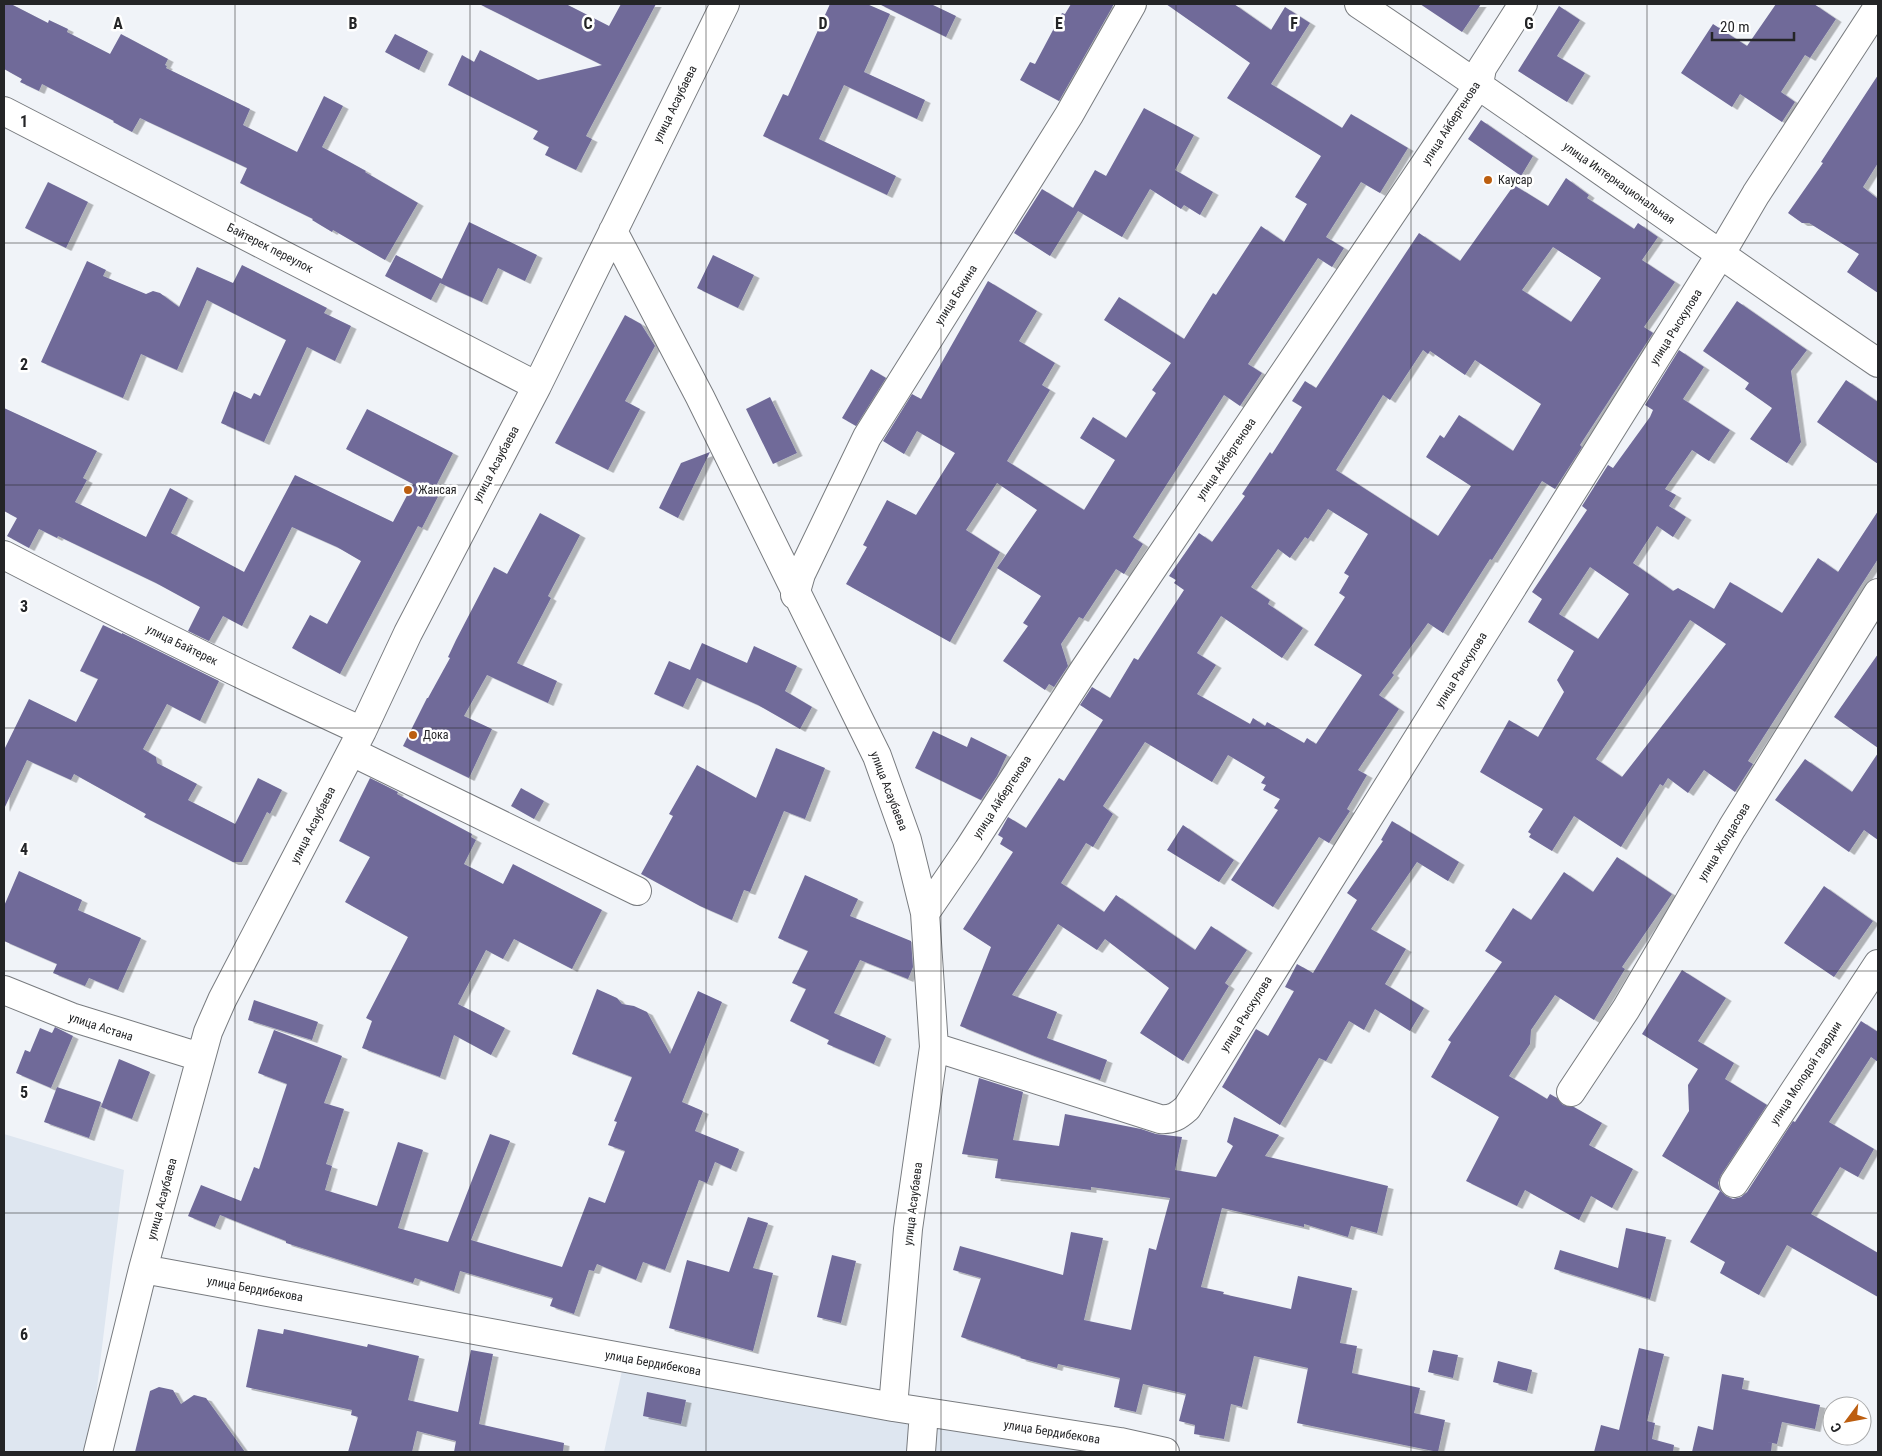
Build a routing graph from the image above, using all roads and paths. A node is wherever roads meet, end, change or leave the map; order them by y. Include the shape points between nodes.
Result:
1 (724, 4) edge
2 (1132, 4) edge
3 (1359, 4) edge
4 (1523, 4) edge
5 (1878, 6) edge
6 (1479, 84) junction
7 (4, 111) edge
8 (613, 230) junction
9 (1720, 256) junction
10 (1878, 364) edge
11 (537, 386) junction
12 (4, 555) edge
13 (1878, 593) edge
14 (795, 595) junction
15 (357, 741) junction
16 (637, 890) dead end
17 (925, 913) junction
18 (1878, 964) edge
19 (4, 990) edge
20 (934, 1047) junction
21 (200, 1057) junction
22 (1571, 1092) dead end
23 (1734, 1183) dead end
24 (143, 1268) junction
25 (894, 1408) junction
26 (924, 1412) junction
27 (1118, 1447) edge
28 (98, 1452) edge
29 (921, 1452) edge
30 (1165, 1452) edge

1 - 8 street, улица Асаубаева
2 - 14 street, улица Бокина via 1069,115 867,437 801,574
3 - 6 street, улица Интернациональная
4 - 6 street, улица Айбергенова via 1482,68
5 - 9 street, улица Рыскулова via 1756,194
6 - 9 street, улица Интернациональная
6 - 17 street, улица Айбергенова via 1084,670
7 - 11 street, Байтерек переулок
8 - 11 street, улица Асаубаева
8 - 14 street, улица Асаубаева via 700,397
9 - 10 street, улица Интернациональная
9 - 20 street, улица Рыскулова via 1188,1108 1176,1117 1160,1119
11 - 15 street, улица Асаубаева via 408,633
12 - 15 street, улица Байтерек via 308,707
13 - 22 street, улица Жолдасова via 1732,828 1626,1009
14 - 17 street, улица Асаубаева via 876,756 907,840
15 - 16 street, улица Байтерек
15 - 21 street, улица Асаубаева via 222,1000
17 - 20 street, улица Асаубаева
18 - 23 street, улица Молодой гвардии
19 - 21 street, улица Астана via 71,1017
20 - 25 street, улица Асаубаева via 908,1229
21 - 24 street, улица Асаубаева
24 - 25 street, улица Бердибекова
24 - 28 street, улица Асаубаева
25 - 26 street, улица Бердибекова
26 - 27 street, улица Бердибекова
26 - 29 street
27 - 30 street, улица Бердибекова

